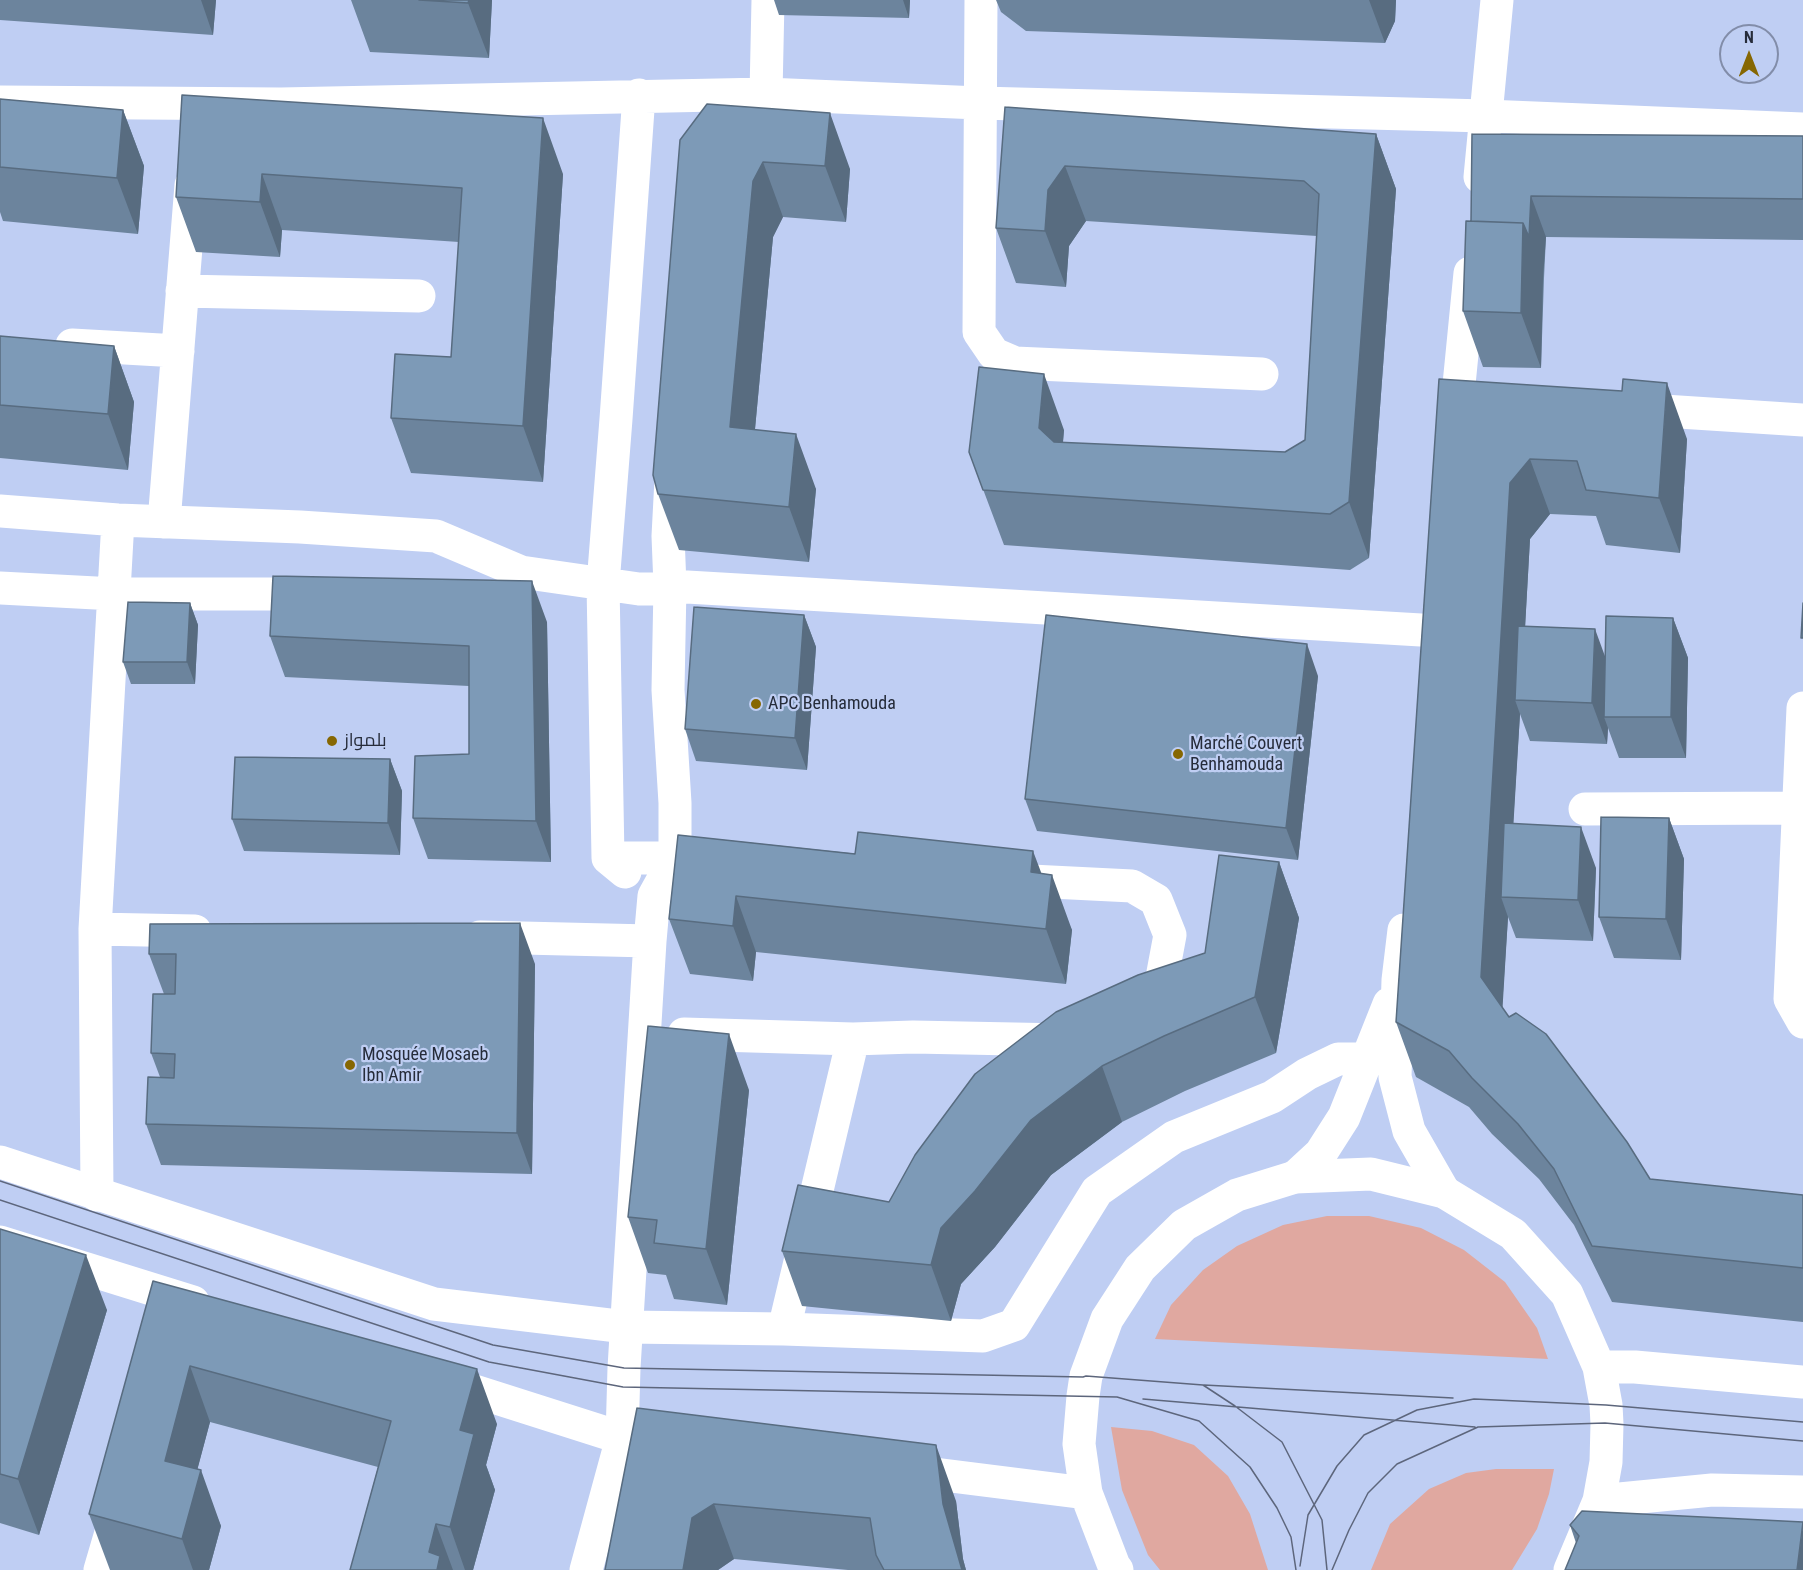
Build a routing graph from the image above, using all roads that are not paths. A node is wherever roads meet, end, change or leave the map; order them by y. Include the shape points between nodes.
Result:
1 (768, 0) edge
2 (981, 0) edge
3 (1497, 0) edge
4 (765, 94) junction
5 (639, 95) junction
6 (0, 102) edge
7 (198, 103) junction
8 (979, 104) junction
9 (1486, 116) junction
10 (1803, 129) edge
11 (1477, 210) edge
12 (1473, 245) edge
13 (183, 291) junction
14 (419, 296) dead end
15 (41, 344) edge
16 (178, 351) junction
17 (1262, 374) dead end
18 (1600, 407) edge
19 (1803, 420) edge
20 (674, 446) edge
21 (1453, 453) edge
22 (0, 511) edge
23 (118, 520) junction
24 (164, 522) junction
25 (521, 572) junction
26 (478, 585) edge
27 (603, 585) junction
28 (670, 586) junction
29 (0, 588) edge
30 (115, 594) junction
31 (346, 595) edge
32 (1441, 598) edge
33 (1803, 708) edge
34 (1802, 749) edge
35 (1798, 808) junction
36 (1585, 809) dead end
37 (608, 858) junction
38 (675, 858) junction
39 (719, 862) edge
40 (978, 878) edge
41 (654, 896) junction
42 (1408, 898) edge
43 (95, 929) junction
44 (225, 932) edge
45 (449, 937) edge
46 (650, 941) junction
47 (1398, 980) junction
48 (1803, 1022) edge
49 (644, 1033) junction
50 (853, 1039) junction
51 (1367, 1059) junction
52 (0, 1162) edge
53 (1295, 1177) junction
54 (1444, 1192) junction
55 (98, 1195) junction
56 (0, 1242) edge
57 (179, 1297) junction
58 (224, 1312) edge
59 (626, 1327) junction
60 (784, 1329) junction
61 (169, 1331) edge
62 (1599, 1367) junction
63 (417, 1373) edge
64 (1803, 1382) edge
65 (622, 1438) junction
66 (710, 1449) edge
67 (875, 1467) edge
68 (126, 1479) edge
69 (1803, 1492) edge
70 (1086, 1493) junction
71 (1599, 1501) junction
72 (100, 1570) edge
73 (586, 1570) edge
74 (1118, 1570) edge
75 (1570, 1570) edge

1 - 4 street
2 - 8 street
3 - 9 street
4 - 5 street via 704,108
4 - 8 street
5 - 7 street
5 - 27 street
6 - 7 street
7 - 13 street
8 - 9 street
8 - 17 street via 979,332 994,354 1015,363
9 - 10 street
9 - 11 street
12 - 21 street via 1469,398
13 - 14 street
13 - 16 street
15 - 16 street
16 - 24 street
18 - 19 street
20 - 28 street via 668,536
22 - 23 street
23 - 24 street
23 - 30 street
24 - 25 street via 436,536
25 - 26 street
25 - 27 street
27 - 28 street via 639,589
27 - 37 street
28 - 32 street via 1436,643
28 - 38 street via 668,690
29 - 30 street
30 - 31 street
30 - 43 street
33 - 34 street
34 - 35 street
35 - 36 street
35 - 48 street via 1790,999
37 - 38 street
37 - 41 street
38 - 39 street
38 - 41 street
40 - 50 street via 1132,886 1156,900 1170,934 1161,983 1136,1016 1107,1033
41 - 46 street
42 - 47 street
43 - 44 street
43 - 55 street
45 - 46 street
46 - 49 street
47 - 51 street
47 - 54 street via 1395,1077 1409,1131
49 - 50 street
49 - 59 street
50 - 60 street
51 - 53 street via 1344,1117 1321,1153
51 - 60 street via 1338,1059 1272,1097 1174,1137 1096,1191 1014,1325 983,1336
52 - 55 street
53 - 54 street via 1371,1174
53 - 70 street via 1237,1195 1184,1225 1140,1268 1107,1319 1086,1376 1080,1444
54 - 62 street via 1513,1234 1567,1294
55 - 59 street via 434,1304
56 - 57 street
57 - 58 street
57 - 61 street
59 - 60 street
59 - 65 street
62 - 64 street
62 - 71 street via 1607,1424
63 - 65 street
65 - 66 street
65 - 73 street
67 - 70 street
68 - 72 street
69 - 71 street via 1712,1490
70 - 74 street
71 - 75 street

